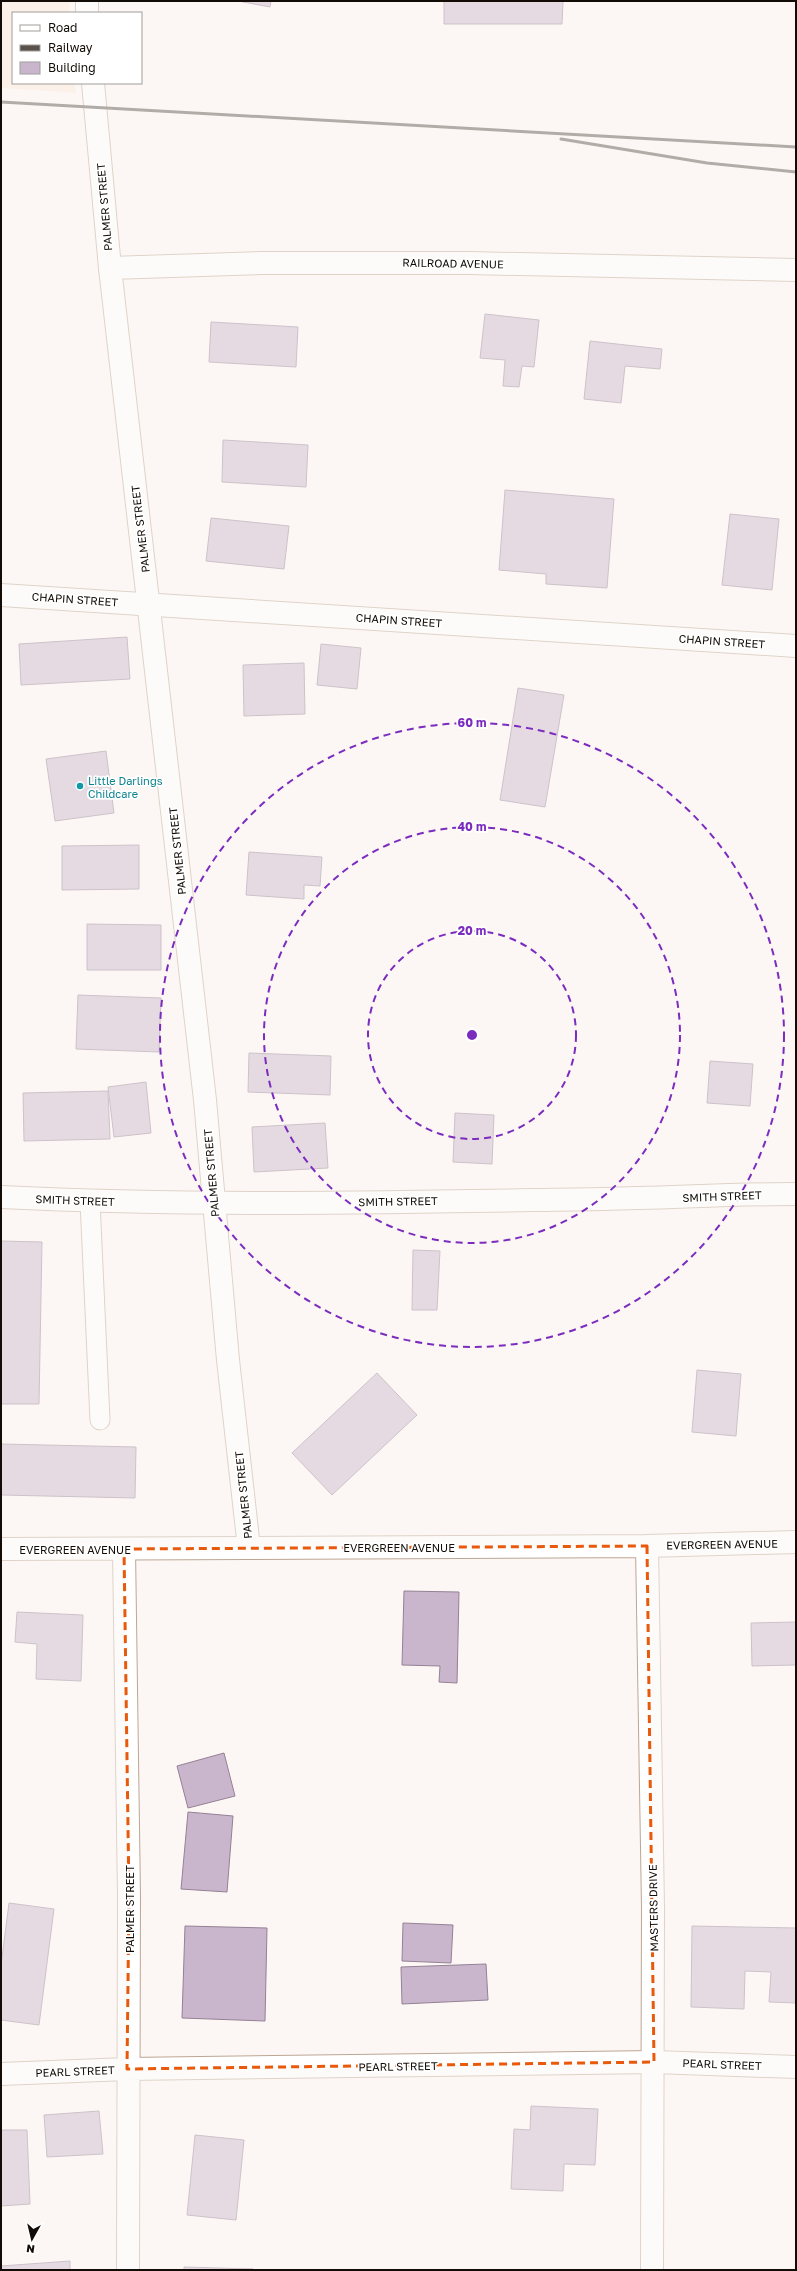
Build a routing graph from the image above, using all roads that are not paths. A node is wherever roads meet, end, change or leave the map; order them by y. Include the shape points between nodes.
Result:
1 (87, 1) edge
2 (87, 12) edge
3 (93, 84) edge
4 (110, 268) junction
5 (796, 270) edge
6 (1, 595) edge
7 (149, 604) junction
8 (796, 646) edge
9 (796, 1194) edge
10 (1, 1197) edge
11 (90, 1201) junction
12 (214, 1203) junction
13 (100, 1420) dead end
14 (796, 1542) edge
15 (647, 1546) junction
16 (249, 1548) junction
17 (1, 1549) edge
18 (124, 1549) junction
19 (654, 2062) junction
20 (796, 2066) edge
21 (127, 2069) junction
22 (1, 2074) edge
23 (128, 2270) edge
24 (652, 2270) edge

1 - 2 street
3 - 4 street, PALMER STREET
4 - 5 street, RAILROAD AVENUE via 263,263 470,263
4 - 7 street, PALMER STREET
6 - 7 street, CHAPIN STREET
7 - 8 street, CHAPIN STREET
7 - 12 street, PALMER STREET via 205,1100
9 - 12 street, SMITH STREET via 606,1199
10 - 11 street, SMITH STREET
11 - 12 street, SMITH STREET
11 - 13 lane
12 - 16 street, PALMER STREET
14 - 15 street, EVERGREEN AVENUE
15 - 16 street, EVERGREEN AVENUE
15 - 19 street, MASTERS DRIVE
16 - 18 street, EVERGREEN AVENUE
17 - 18 street, EVERGREEN AVENUE
18 - 21 street, PALMER STREET via 129,1897
19 - 20 street, PEARL STREET
19 - 21 street, PEARL STREET
19 - 24 street, MASTERS DRIVE
21 - 22 street, PEARL STREET
21 - 23 street, PALMER STREET

